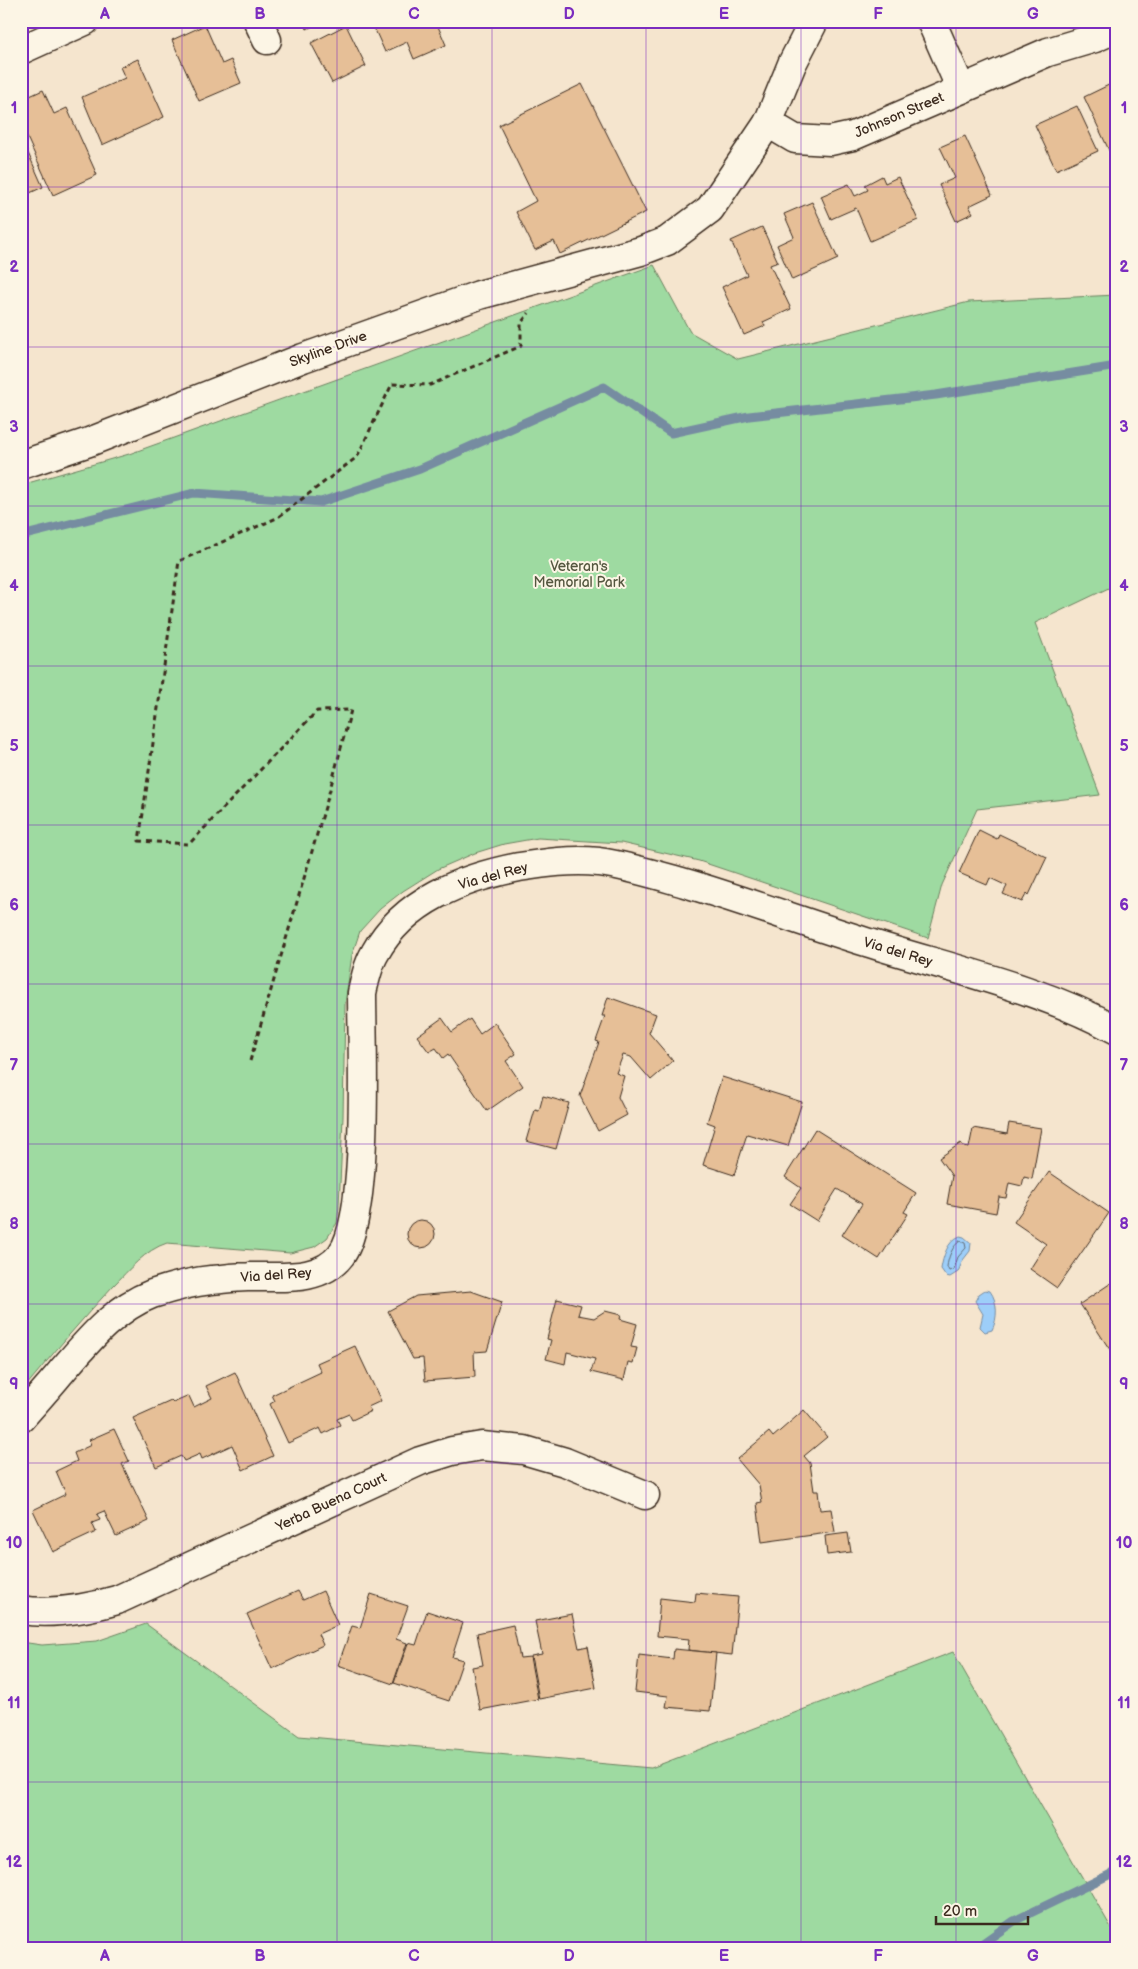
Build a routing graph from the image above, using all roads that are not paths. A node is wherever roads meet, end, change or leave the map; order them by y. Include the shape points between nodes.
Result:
1 (85, 21) edge
2 (814, 21) edge
3 (931, 21) edge
4 (1117, 28) edge
5 (21, 50) edge
6 (961, 89) junction
7 (768, 123) junction
8 (21, 464) edge
9 (1117, 1030) edge
10 (21, 1418) edge
11 (645, 1495) dead end
12 (21, 1610) edge

1 - 5 street
2 - 7 street
3 - 6 street
4 - 6 street, Johnson Street via 1048,52
6 - 7 street, Johnson Street via 853,136 830,141 795,139
7 - 8 street, Skyline Drive via 710,209 667,241 479,295 303,358 89,442
9 - 10 street, Via del Rey via 1058,1001 1021,988 646,872 598,862 570,861 539,864 470,879 443,890 414,908 392,929 375,952 367,970 362,993 362,1140 356,1212 349,1241 341,1255 318,1272 208,1280 151,1295 124,1309 94,1333
11 - 12 street, Yerba Buena Court via 565,1462 524,1450 482,1446 452,1451 420,1461 117,1600 89,1608

